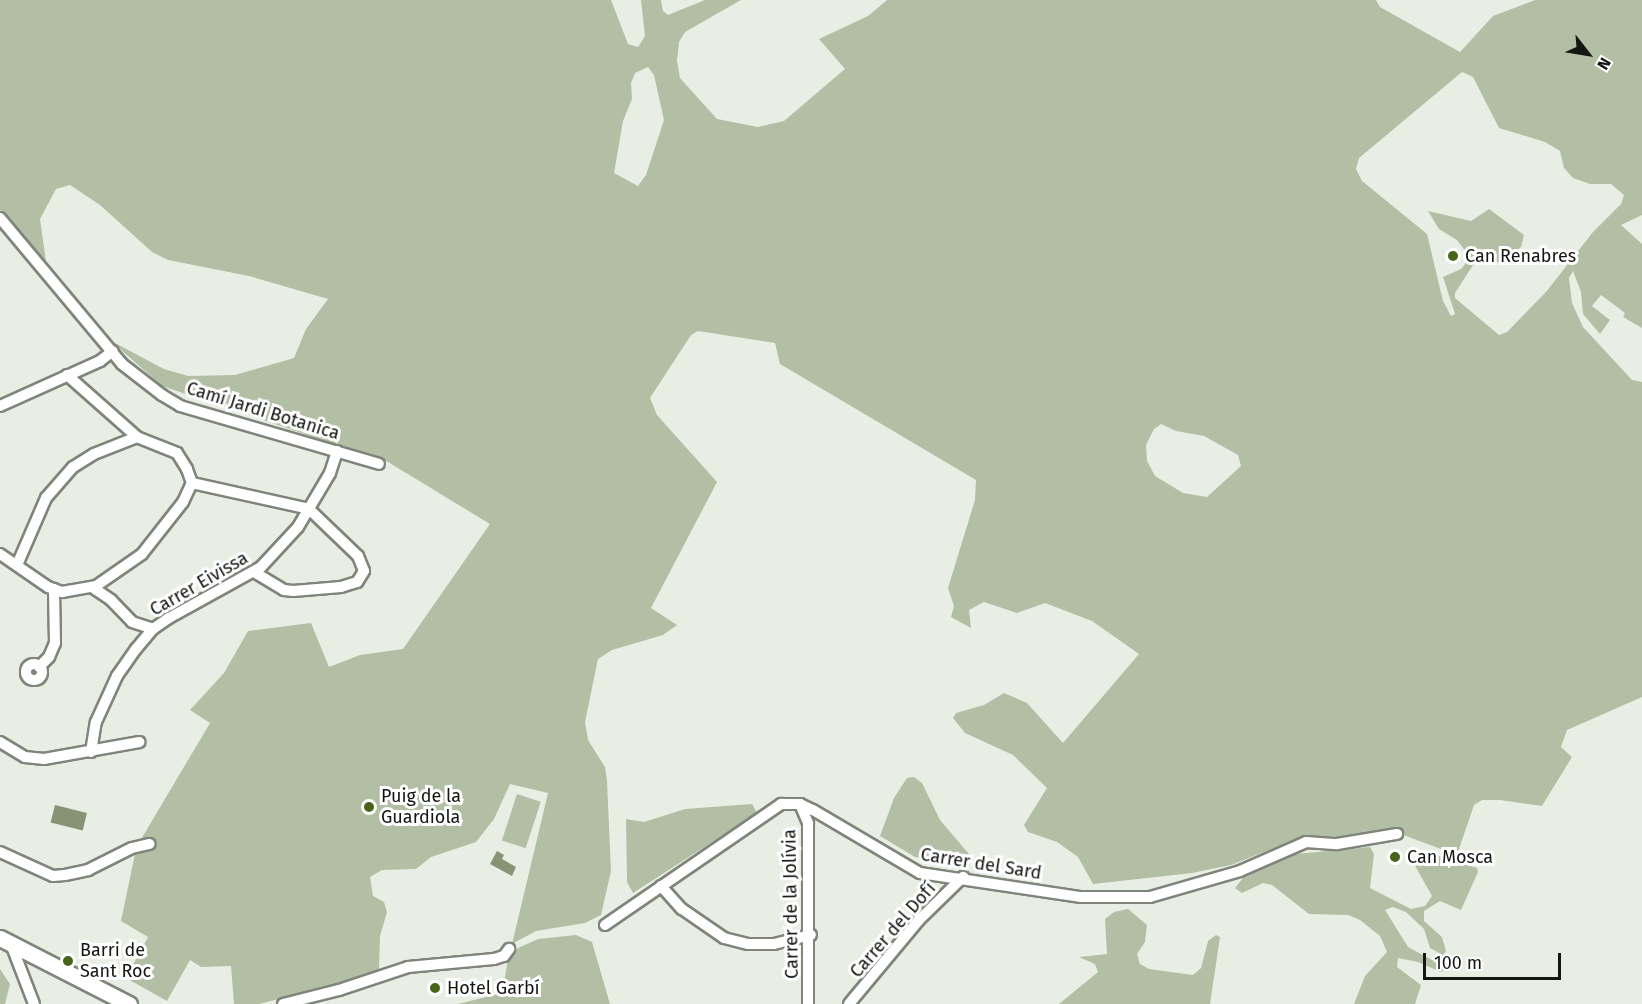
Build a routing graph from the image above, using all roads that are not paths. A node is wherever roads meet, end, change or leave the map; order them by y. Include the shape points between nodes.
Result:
1 (0, 218) edge
2 (113, 351) junction
3 (68, 375) junction
4 (0, 406) edge
5 (137, 437) junction
6 (337, 451) junction
7 (379, 464) dead end
8 (192, 483) junction
9 (309, 509) junction
10 (0, 554) edge
11 (17, 565) junction
12 (254, 572) junction
13 (92, 587) junction
14 (54, 589) junction
15 (153, 629) junction
16 (39, 666) dead end
17 (0, 742) edge
18 (139, 742) dead end
19 (91, 752) junction
20 (800, 804) junction
21 (1397, 834) dead end
22 (150, 844) dead end
23 (0, 852) edge
24 (963, 877) junction
25 (661, 886) junction
26 (605, 925) dead end
27 (811, 935) junction
28 (6, 941) edge
29 (509, 949) dead end
30 (34, 1004) edge
31 (129, 1004) edge
32 (283, 1004) edge
33 (808, 1004) edge
34 (849, 1004) edge

1 - 2 street, Camí Jardi Botanica
2 - 3 street
2 - 6 street, Camí Jardi Botanica via 122,364 180,406
3 - 4 street
3 - 5 street
5 - 8 street via 177,453
5 - 11 street via 73,467 46,498
6 - 7 street, Camí Jardi Botanica
6 - 9 street, Carrer Eivissa via 330,473
8 - 9 street
8 - 13 street via 183,502 142,554
9 - 12 street, Carrer Eivissa via 298,527
9 - 12 street via 358,556 364,571 357,582 319,590 284,590
10 - 11 street
11 - 14 street
12 - 15 street, Carrer Eivissa
13 - 14 street via 78,592
13 - 15 street via 132,622
14 - 16 street via 55,643 49,657
15 - 19 street, Carrer Eivissa via 117,676 96,722
17 - 19 street via 25,757
18 - 19 street
20 - 24 street, Carrer del Sard via 910,869
20 - 25 street via 781,804
20 - 27 street, Carrer de la Jolívia via 808,823
21 - 24 street, Carrer del Sard via 1338,844 1306,842 1240,872 1150,897 1081,897
22 - 23 street via 132,848 88,870 53,876
24 - 34 street, Carrer del Dofí via 919,920
25 - 26 street
25 - 27 street via 682,909 724,938 748,944 774,944
27 - 33 street, Carrer de la Jolívia
28 - 30 street
28 - 31 street
29 - 32 street via 504,956 494,959 408,967

